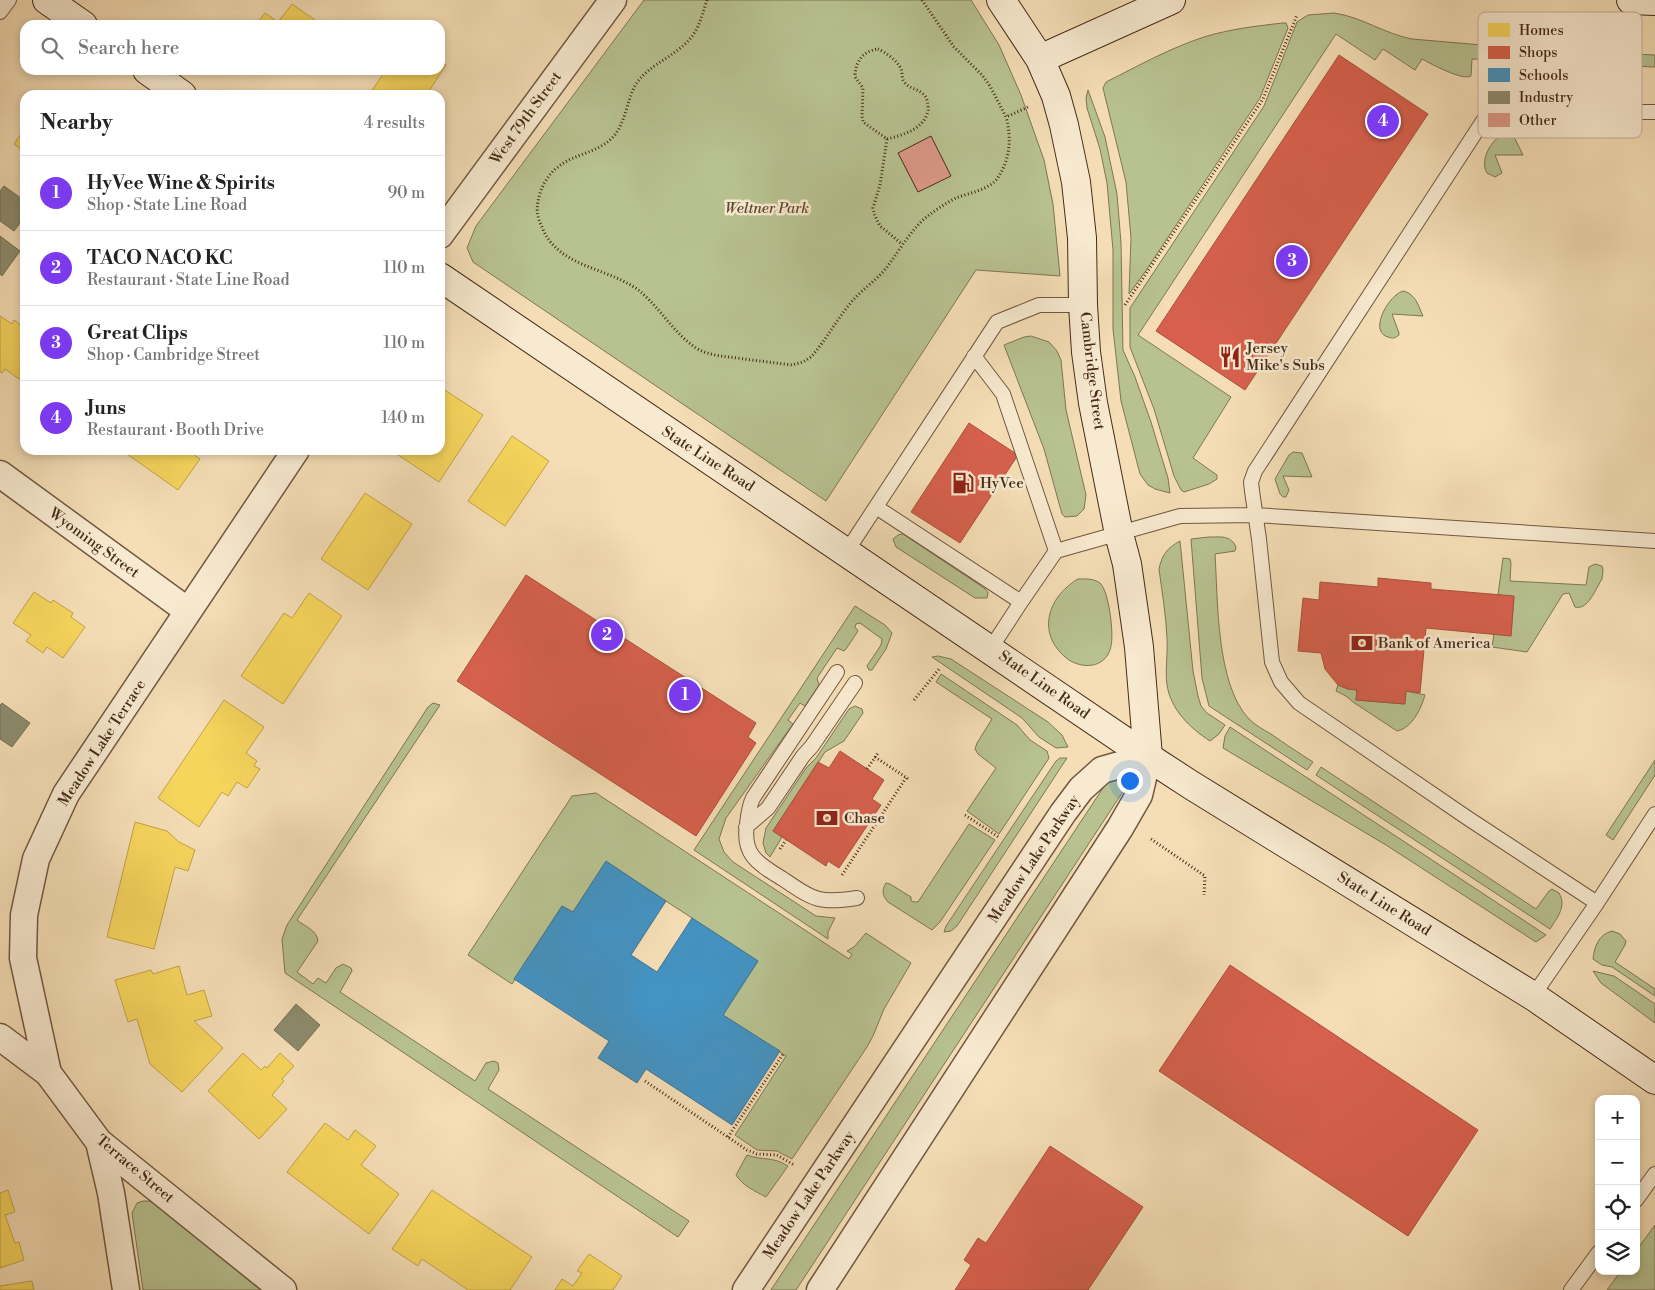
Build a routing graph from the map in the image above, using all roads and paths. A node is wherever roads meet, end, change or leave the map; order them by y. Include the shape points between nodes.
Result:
1 (9, 0) edge
2 (47, 0) edge
3 (613, 0) edge
4 (706, 0) edge
5 (922, 0) edge
6 (1001, 0) edge
7 (1171, 0) edge
8 (1631, 0) edge
9 (1655, 1) edge
10 (0, 12) edge
11 (1297, 15) dead end
12 (76, 20) edge
13 (1040, 59) junction
14 (153, 75) edge
15 (175, 90) edge
16 (1030, 106) dead end
17 (1642, 112) edge
18 (1655, 112) edge
19 (1006, 118) junction
20 (1478, 129) edge
21 (886, 139) junction
22 (445, 228) edge
23 (902, 244) junction
24 (445, 280) edge
25 (1083, 305) junction
26 (1126, 305) dead end
27 (974, 356) junction
28 (293, 455) edge
29 (0, 474) edge
30 (876, 507) junction
31 (1255, 516) junction
32 (1120, 534) junction
33 (1655, 541) edge
34 (847, 551) junction
35 (1056, 551) junction
36 (1021, 602) junction
37 (188, 611) junction
38 (991, 648) junction
39 (940, 668) dead end
40 (837, 672) dead end
41 (854, 683) dead end
42 (914, 700) dead end
43 (878, 753) dead end
44 (1148, 756) junction
45 (875, 757) junction
46 (868, 769) dead end
47 (906, 778) junction
48 (910, 780) dead end
49 (1655, 814) edge
50 (965, 815) dead end
51 (746, 827) junction
52 (1000, 838) dead end
53 (1151, 839) dead end
54 (786, 840) dead end
55 (775, 856) dead end
56 (839, 878) dead end
57 (1204, 895) dead end
58 (857, 898) dead end
59 (1597, 903) junction
60 (1533, 996) junction
61 (0, 1037) edge
62 (783, 1054) dead end
63 (48, 1073) junction
64 (1655, 1080) edge
65 (645, 1081) dead end
66 (728, 1137) junction
67 (99, 1142) junction
68 (794, 1165) dead end
69 (1655, 1174) edge
70 (1640, 1195) edge
71 (1595, 1257) edge
72 (126, 1290) edge
73 (283, 1290) edge
74 (746, 1290) edge
75 (820, 1290) edge
76 (1571, 1290) edge

1 - 10 lane
2 - 12 main road
3 - 22 street, West 79th Street
4 - 23 path via 698,25 685,44 644,74 637,83 612,138 555,168 546,180 539,192 537,207 539,221 552,244 575,262 633,286 680,335 707,353 792,364 811,357 854,299 886,269
5 - 19 path via 954,47 990,86
6 - 13 main road, Cambridge Street
7 - 13 main road
8 - 9 main road
11 - 26 path via 1264,100
13 - 25 main road, Cambridge Street via 1056,96 1076,182 1082,238
14 - 15 main road
16 - 19 path
17 - 18 lane
19 - 23 path via 1010,143 1005,164 995,181 939,207
20 - 31 lane via 1256,471 1251,482
21 - 21 path via 917,128 925,120 928,106 924,95 903,80 896,62 882,51 874,50 862,56 857,63 855,77 864,88 863,122
21 - 23 path via 874,214 880,226
24 - 34 main road, State Line Road
25 - 27 lane via 1039,306 997,322
25 - 32 main road, Cambridge Street via 1093,403
27 - 30 lane
27 - 35 lane via 1003,394
28 - 37 street, Meadow Lake Terrace
29 - 37 street, Wyoming Street
30 - 34 lane
30 - 36 lane
31 - 32 lane via 1180,516
31 - 33 lane
31 - 59 lane via 1272,662 1291,695
32 - 35 lane
32 - 44 main road, Cambridge Street via 1138,646
34 - 38 main road, State Line Road
35 - 36 lane
36 - 38 lane
37 - 63 street, Meadow Lake Terrace via 66,794 36,859 24,915 23,958
38 - 44 main road, State Line Road
39 - 42 path
40 - 51 lane via 753,798
41 - 51 lane via 768,808
43 - 45 path
44 - 60 main road, State Line Road
44 - 74 street, Meadow Lake Parkway via 1102,770 1081,789
44 - 75 street via 1139,795 1120,828
45 - 46 path
45 - 47 path
47 - 48 path
47 - 56 path
49 - 59 lane
50 - 52 path
51 - 58 lane via 746,844 751,855 805,894 833,902
53 - 57 path via 1205,876
54 - 55 path
59 - 60 lane
60 - 64 main road, State Line Road
61 - 63 street, Terrace Street
62 - 66 path
63 - 67 street, Terrace Street
65 - 66 path
66 - 68 path via 752,1152 777,1155
67 - 72 street via 111,1193
67 - 73 street, Terrace Street
69 - 70 lane
71 - 76 lane

